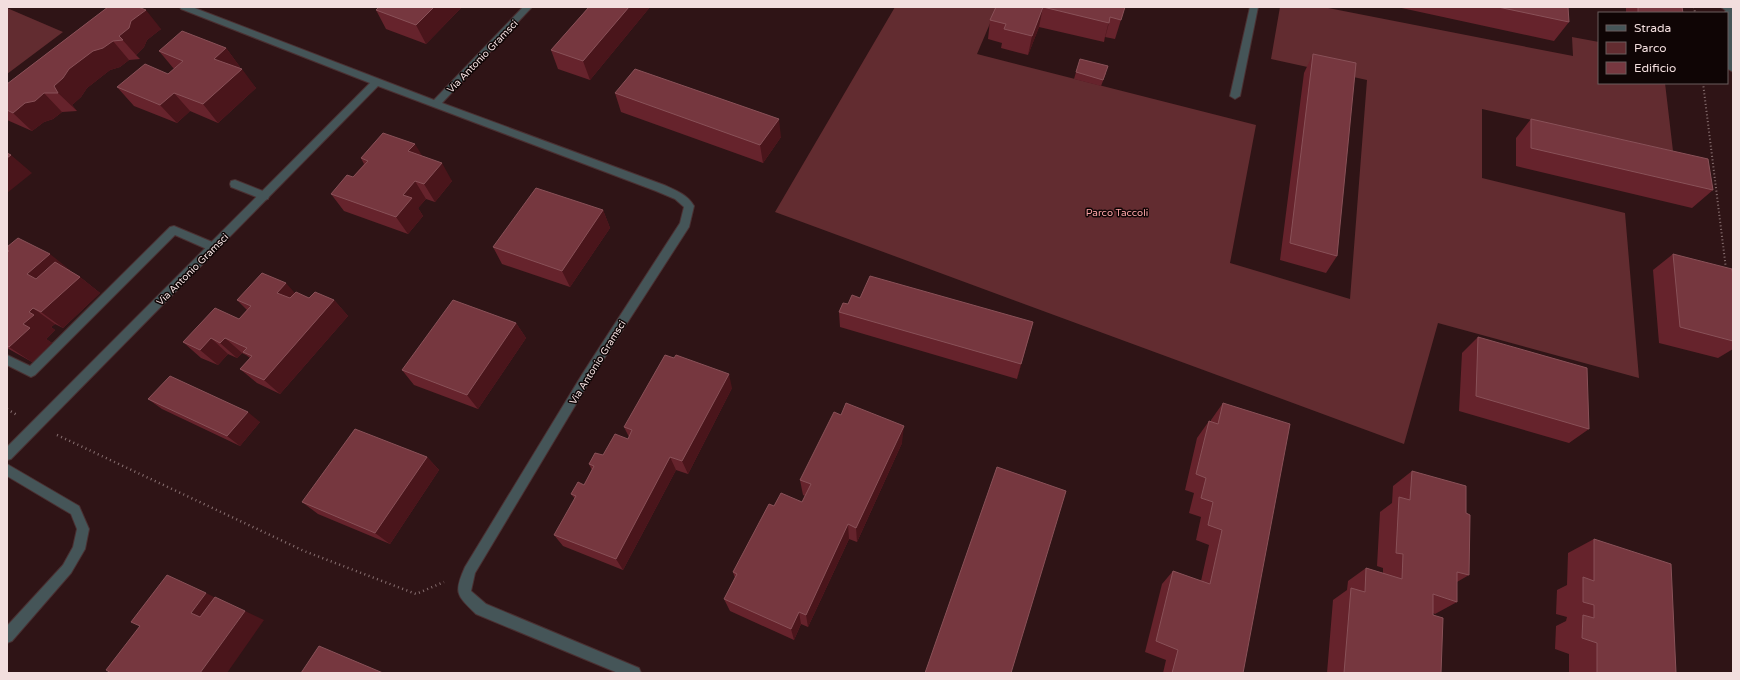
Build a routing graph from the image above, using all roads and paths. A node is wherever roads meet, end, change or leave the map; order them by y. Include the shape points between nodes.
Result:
1 (184, 7) edge
2 (528, 7) edge
3 (1254, 7) edge
4 (1729, 10) edge
5 (1731, 39) edge
6 (1733, 69) edge
7 (377, 82) junction
8 (1703, 84) edge
9 (1235, 96) dead end
10 (435, 104) junction
11 (235, 184) dead end
12 (264, 196) junction
13 (213, 247) junction
14 (1727, 276) edge
15 (7, 360) edge
16 (37, 425) junction
17 (7, 455) edge
18 (7, 470) edge
19 (468, 571) junction
20 (7, 636) edge
21 (634, 673) edge

1 - 7 street, Via Antonio Gramsci
2 - 10 street, Via Antonio Gramsci
3 - 9 street
4 - 5 street
5 - 6 street
7 - 10 street, Via Antonio Gramsci
7 - 12 street, Via Antonio Gramsci
8 - 14 path
10 - 19 street, Via Antonio Gramsci via 660,188 679,196 689,206 685,224
11 - 12 street
12 - 13 street, Via Antonio Gramsci
13 - 15 street via 174,230 31,372
13 - 16 street, Via Antonio Gramsci
16 - 17 street, Via Antonio Gramsci
16 - 19 path via 304,551 416,594
18 - 20 street via 75,510 83,529 79,549 67,569
19 - 21 street, Via Antonio Gramsci via 464,593 481,609

